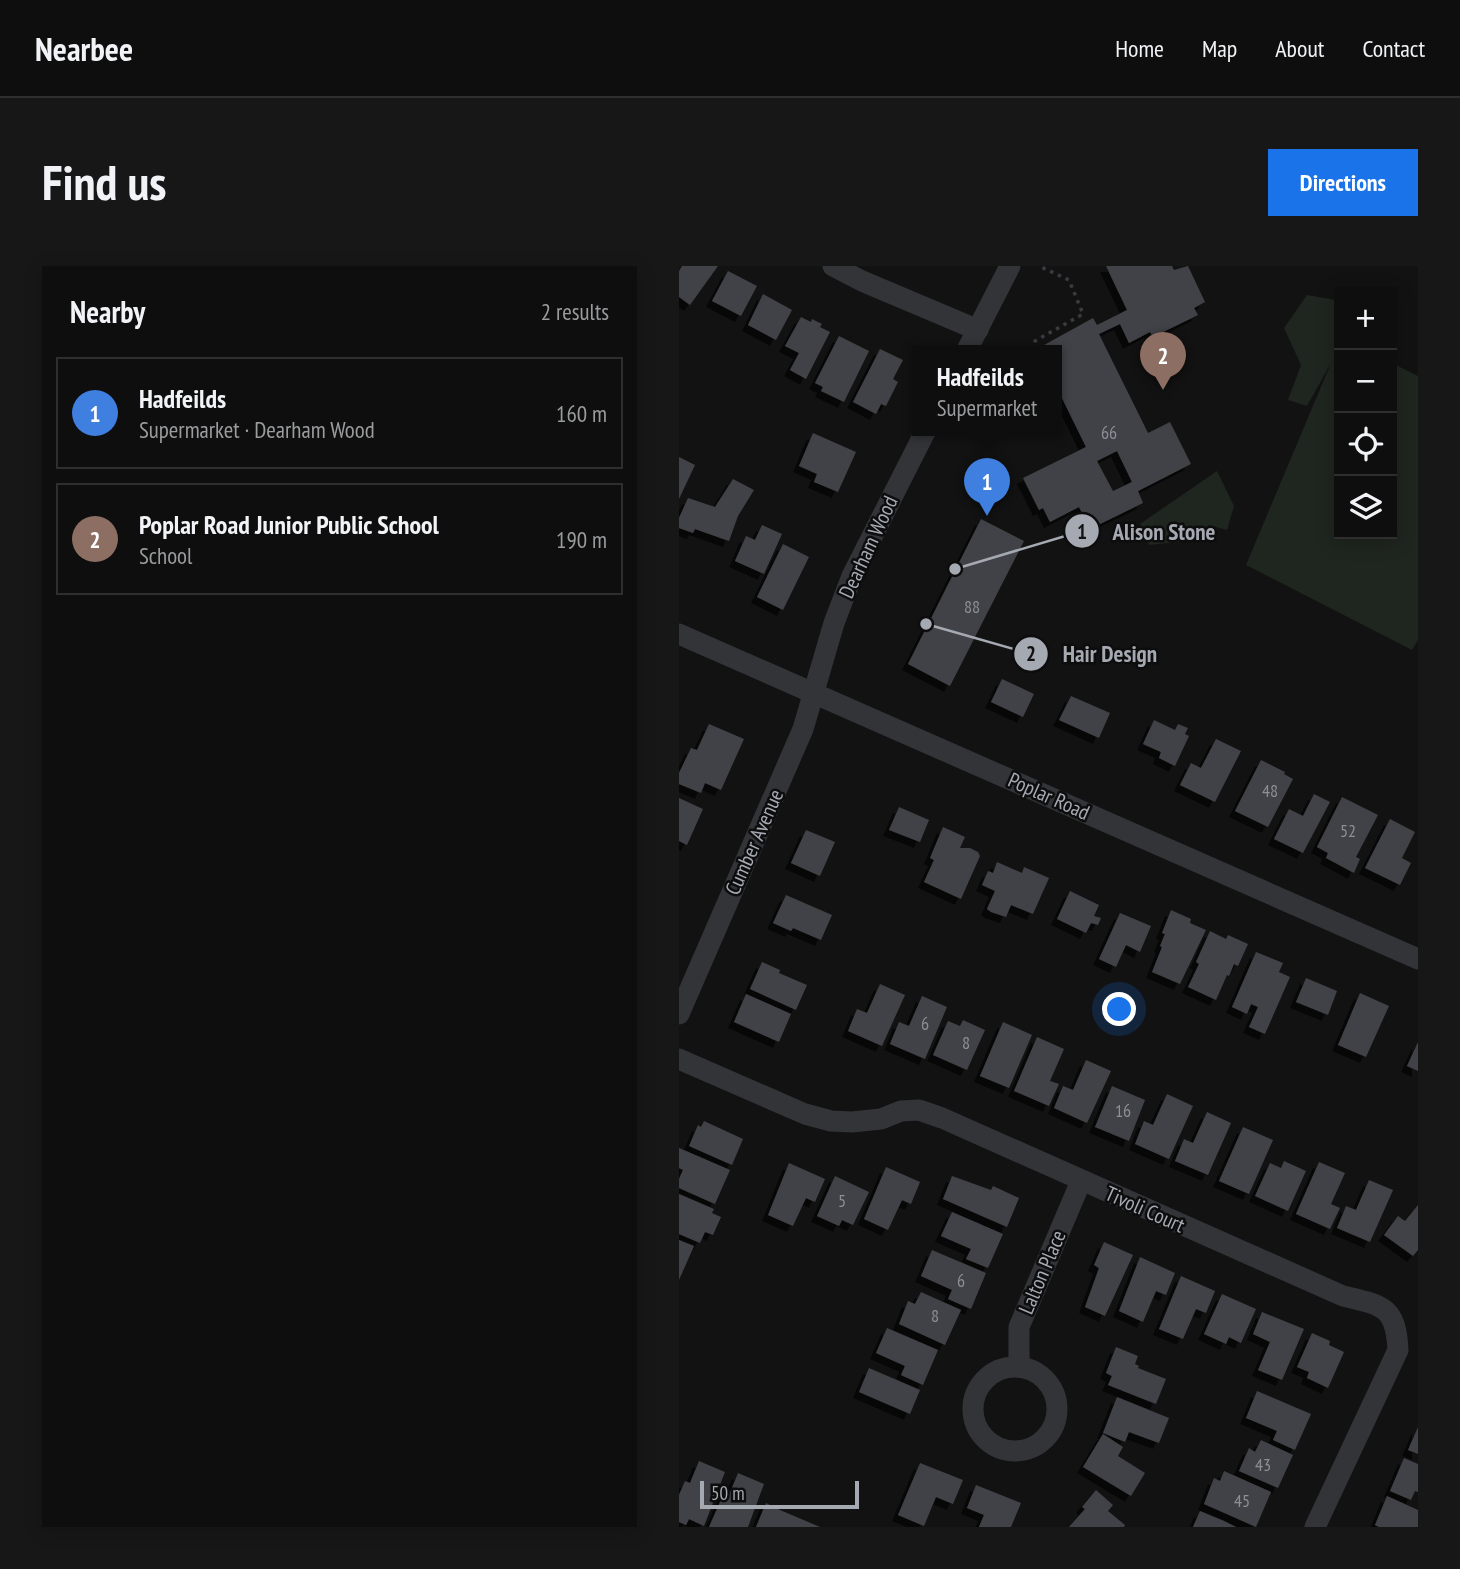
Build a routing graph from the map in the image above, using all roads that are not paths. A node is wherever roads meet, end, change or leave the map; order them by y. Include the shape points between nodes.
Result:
1 (833, 266) edge
2 (1010, 266) edge
3 (978, 330) junction
4 (970, 345) edge
5 (923, 436) edge
6 (679, 634) edge
7 (820, 668) joint
8 (815, 693) junction
9 (1418, 959) edge
10 (679, 1014) edge
11 (679, 1059) edge
12 (1081, 1181) junction
13 (1020, 1367) junction
14 (1315, 1527) edge

1 - 3 street
2 - 3 street
3 - 4 street
5 - 7 street, Dearham Wood via 852,576
6 - 8 street, Poplar Road
7 - 8 street, Cumber Avenue
8 - 9 street, Poplar Road
8 - 10 street, Cumber Avenue
11 - 12 street, Tivoli Court via 831,1121 881,1119 919,1110
12 - 13 street, Lalton Place via 1019,1328
12 - 14 street, Tivoli Court via 1343,1296 1387,1310 1397,1327 1398,1350
13 - 13 street via 992,1374 974,1397 976,1426 984,1438 1009,1451 1024,1450 1047,1437 1057,1413 1052,1387 1032,1370

